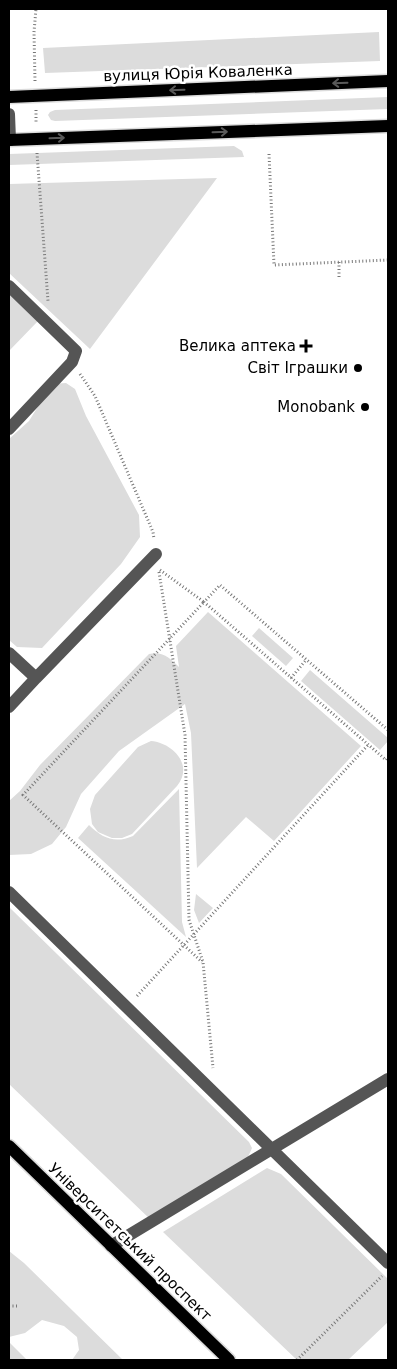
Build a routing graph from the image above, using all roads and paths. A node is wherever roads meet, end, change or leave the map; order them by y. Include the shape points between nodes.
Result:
1 (36, 9) edge
2 (34, 32) dead end
3 (388, 81) edge
4 (9, 96) edge
5 (9, 114) edge
6 (388, 126) edge
7 (9, 140) edge
8 (270, 154) dead end
9 (37, 173) dead end
10 (388, 260) edge
11 (339, 262) junction
12 (339, 278) dead end
13 (9, 286) edge
14 (48, 303) dead end
15 (72, 362) junction
16 (9, 428) edge
17 (156, 554) joint
18 (204, 602) junction
19 (170, 638) junction
20 (9, 653) edge
21 (306, 660) junction
22 (36, 678) junction
23 (291, 678) junction
24 (9, 707) edge
25 (388, 730) edge
26 (368, 744) junction
27 (388, 757) edge
28 (9, 892) edge
29 (194, 934) junction
30 (184, 945) junction
31 (203, 962) junction
32 (127, 1007) junction
33 (388, 1079) edge
34 (215, 1094) junction
35 (9, 1146) edge
36 (271, 1149) junction
37 (111, 1246) junction
38 (388, 1263) edge
39 (388, 1269) edge
40 (9, 1306) edge
41 (18, 1306) dead end
42 (229, 1360) edge
43 (297, 1360) edge

1 - 2 path
3 -> 4 main road, вулиця Юрія Коваленка
5 - 7 street
7 -> 6 main road
8 - 11 path via 274,265
9 - 14 path
10 - 11 path
11 - 12 path
13 - 15 street via 76,351
15 - 16 street
15 - 17 path via 94,396 153,532
17 - 22 street
18 - 19 path
18 - 19 path via 158,568
18 - 21 path via 220,586
18 - 23 path
19 - 29 path via 185,735 189,920
19 - 30 path via 23,795
20 - 22 street
21 - 23 path
21 - 25 path
22 - 24 street
23 - 26 path
26 - 27 path via 386,760
26 - 29 path
28 - 32 street
29 - 30 path
29 - 31 path
30 - 31 path
30 - 32 path
31 - 34 path
32 - 34 street
33 - 36 street
34 - 36 street
35 - 37 main road, Університетський проспект
36 - 37 street
36 - 38 street
37 - 42 main road, Університетський проспект
39 - 43 path
40 - 41 path

